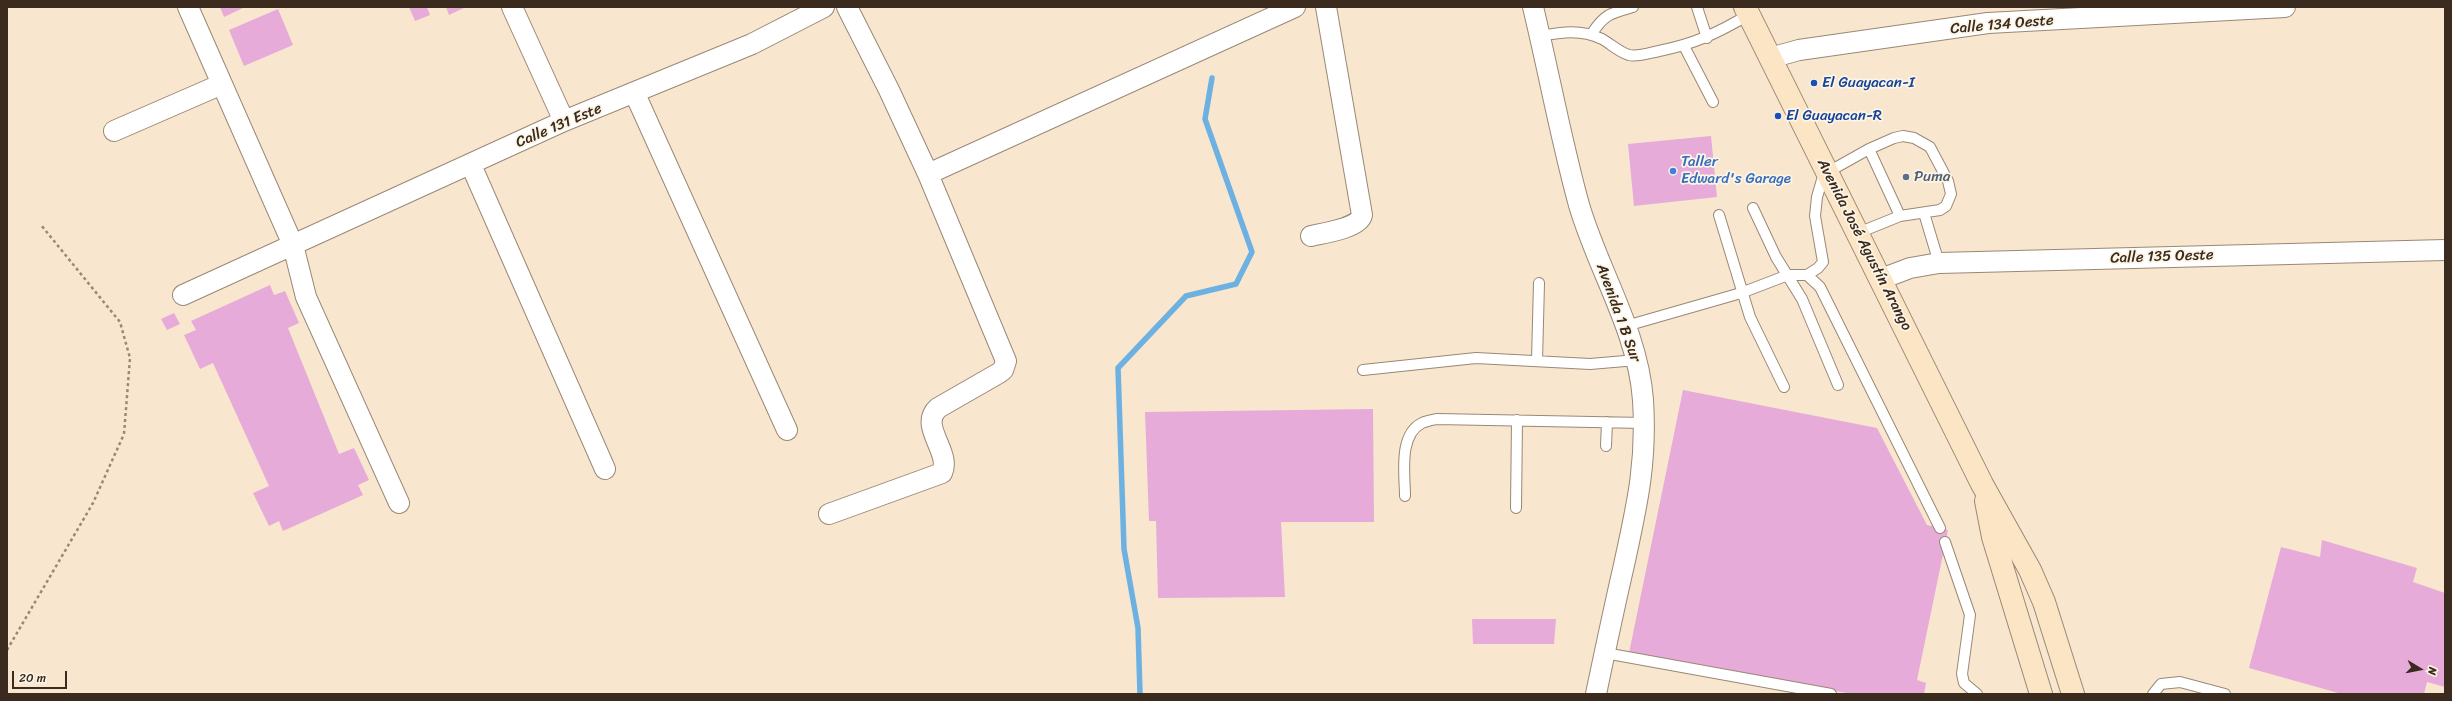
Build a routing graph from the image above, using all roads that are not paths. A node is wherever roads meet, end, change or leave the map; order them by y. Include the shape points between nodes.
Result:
1 (188, 7) edge
2 (512, 7) edge
3 (824, 7) edge
4 (847, 7) edge
5 (1295, 7) edge
6 (1326, 7) edge
7 (1533, 7) edge
8 (1633, 7) edge
9 (1697, 7) edge
10 (2284, 7) edge
11 (2165, 10) edge
12 (1747, 11) edge
13 (1987, 15) edge
14 (1591, 35) junction
15 (1540, 36) junction
16 (1707, 38) junction
17 (1684, 46) junction
18 (1770, 58) junction
19 (222, 84) junction
20 (635, 94) junction
21 (1713, 102) dead end
22 (564, 121) junction
23 (114, 131) dead end
24 (1869, 148) junction
25 (471, 165) junction
26 (1828, 172) junction
27 (928, 174) junction
28 (1754, 208) dead end
29 (1924, 213) junction
30 (1719, 215) dead end
31 (1900, 216) junction
32 (1858, 233) junction
33 (1311, 236) dead end
34 (294, 245) junction
35 (2445, 250) edge
36 (1939, 263) junction
37 (1807, 275) junction
38 (1788, 276) junction
39 (1881, 279) junction
40 (1539, 283) dead end
41 (1741, 294) junction
42 (183, 295) dead end
43 (1626, 326) junction
44 (1636, 360) junction
45 (1537, 362) junction
46 (1363, 370) dead end
47 (1838, 385) dead end
48 (1784, 387) dead end
49 (1517, 420) junction
50 (1607, 422) junction
51 (1644, 423) junction
52 (787, 430) dead end
53 (1606, 446) dead end
54 (605, 469) dead end
55 (1982, 484) junction
56 (1405, 496) dead end
57 (399, 503) dead end
58 (1516, 508) dead end
59 (829, 514) dead end
60 (1940, 528) dead end
61 (1945, 542) dead end
62 (1605, 653) junction
63 (1596, 694) edge
64 (1831, 694) edge
65 (1977, 694) edge
66 (2041, 694) edge
67 (2073, 694) edge
68 (2153, 694) edge
69 (2225, 694) edge

1 - 19 street
2 - 22 street
3 - 20 street, Calle 131 Este via 752,44
4 - 27 street
5 - 27 street
6 - 33 street via 1362,215 1354,225
7 - 15 street, Avenida 1 B Sur
8 - 14 lane via 1609,14
9 - 16 lane
10 - 11 street, Calle 134 Oeste
11 - 13 street, Calle 134 Oeste
12 - 16 lane
12 - 18 main road, Avenida José Agustín Arango
13 - 18 street, Calle 134 Oeste via 1798,50
14 - 15 lane via 1565,31
14 - 17 lane via 1630,55
15 - 43 street, Avenida 1 B Sur via 1579,205
16 - 17 lane
17 - 21 lane
18 - 26 main road, Avenida José Agustín Arango
19 - 23 street
19 - 34 street
20 - 22 street, Calle 131 Este
20 - 52 street
22 - 25 street, Calle 131 Este
24 - 26 lane
24 - 29 lane via 1904,136 1918,139 1930,147 1948,181 1951,194 1944,208
24 - 31 lane
25 - 34 street, Calle 131 Este
25 - 54 street
26 - 32 main road, Avenida José Agustín Arango
26 - 37 lane via 1822,180 1815,216 1823,262
27 - 59 street via 1004,356 1005,366 999,373 938,408 932,415 932,426 944,463 942,473
28 - 38 lane via 1776,257
29 - 31 lane
29 - 36 lane
30 - 41 lane
31 - 32 lane
32 - 39 main road, Avenida José Agustín Arango
34 - 42 street, Calle 131 Este
34 - 57 street via 306,297
35 - 36 street, Calle 135 Oeste
36 - 39 street, Calle 135 Oeste via 1910,268
37 - 38 lane
37 - 60 lane via 1820,287
38 - 41 lane
38 - 47 lane via 1802,299
39 - 55 main road, Avenida José Agustín Arango
40 - 45 lane
41 - 43 lane
41 - 48 lane
43 - 44 street, Avenida 1 B Sur
44 - 45 lane via 1590,364
44 - 51 street, Avenida 1 B Sur
45 - 46 lane via 1476,358
49 - 50 lane
49 - 56 lane via 1437,419 1421,423 1407,444
49 - 58 lane
50 - 51 lane
50 - 53 lane
51 - 62 street, Avenida 1 B Sur via 1640,493
55 - 66 main road, Avenida José Agustín Arango via 1993,537
55 - 67 main road, Avenida José Agustín Arango via 2030,570 2044,602
61 - 65 lane via 1970,615 1962,674 1964,683
62 - 63 street, Avenida 1 B Sur
62 - 64 lane
68 - 69 lane via 2161,684 2180,682

